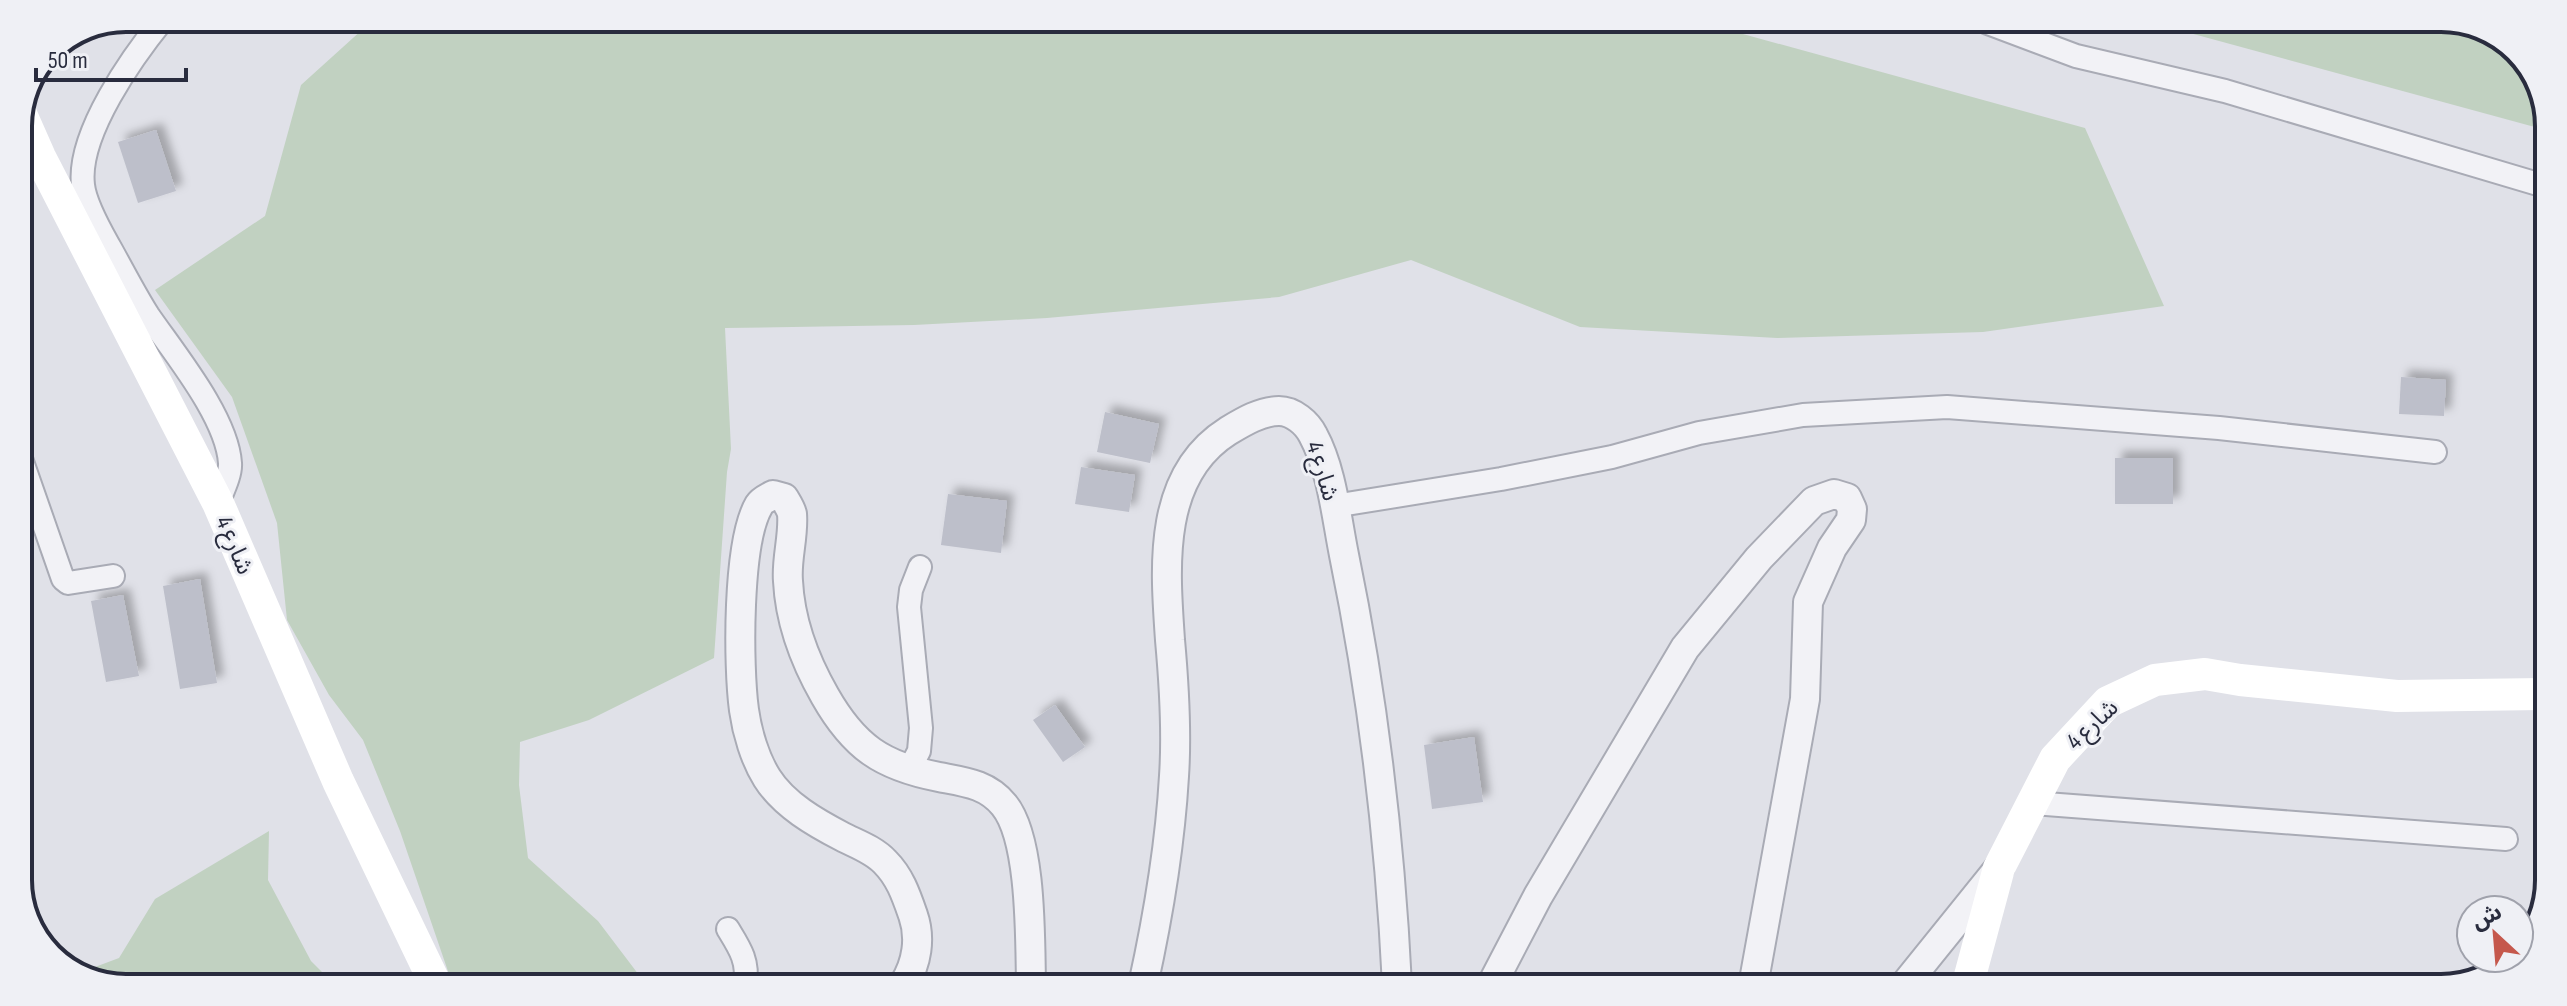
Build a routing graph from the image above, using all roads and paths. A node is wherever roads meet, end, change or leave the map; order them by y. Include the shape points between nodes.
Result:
1 (153, 32) edge
2 (2012, 32) edge
3 (32, 167) edge
4 (2535, 183) edge
5 (2435, 452) dead end
6 (32, 490) edge
7 (218, 503) junction
8 (1334, 506) junction
9 (920, 567) dead end
10 (113, 576) dead end
11 (2535, 694) edge
12 (909, 770) junction
13 (2033, 803) junction
14 (2506, 839) dead end
15 (1999, 868) junction
16 (728, 929) dead end
17 (431, 974) edge
18 (747, 974) edge
19 (908, 974) edge
20 (1030, 974) edge
21 (1146, 974) edge
22 (1396, 974) edge
23 (1497, 974) edge
24 (1755, 974) edge
25 (1913, 974) edge
26 (1970, 974) edge

1 - 7 street via 102,110 86,147 83,185 97,226 126,278 220,425 231,465
2 - 4 street via 2076,56 2225,91
3 - 7 main road, شارع 4
5 - 8 street via 2219,428 1947,407 1803,415 1501,479
6 - 10 street via 63,579 68,583
7 - 17 main road, شارع 4 via 338,781
8 - 21 street, شارع 4 via 1312,433 1300,418 1282,411 1261,414 1214,440 1178,489 1165,591 1175,775
8 - 22 street, شارع 4 via 1372,711
9 - 12 street via 909,607 921,728 919,751
11 - 13 main road, شارع 4 via 2397,696 2205,674 2155,680 2108,702 2055,759
12 - 19 street via 859,744 809,665 790,609 792,512 784,498 773,495 760,503 753,521 744,570 741,662 753,747 768,779 789,802 883,859 898,878 917,928 917,952
12 - 20 street via 966,781 990,791 1006,807 1022,849
13 - 14 street
13 - 15 main road, شارع 4
15 - 25 street, شارع 4
15 - 26 main road
16 - 18 street via 744,954
23 - 24 street via 1685,648 1790,524 1814,501 1834,494 1847,498 1851,520 1808,602 1805,699

